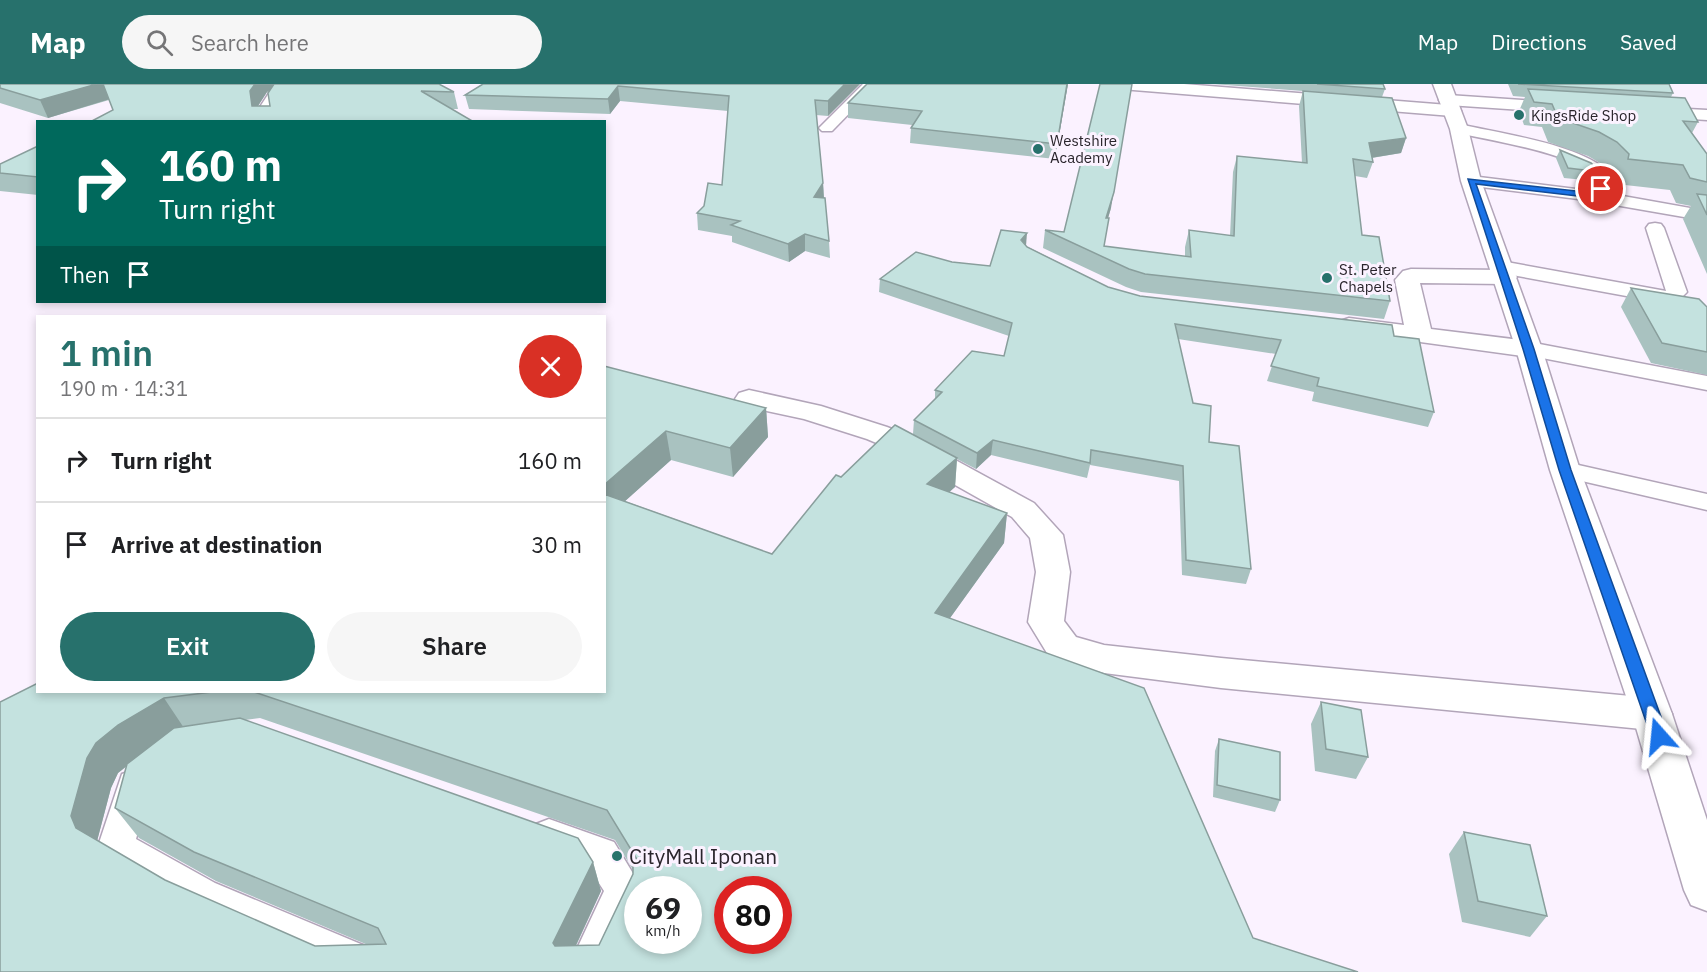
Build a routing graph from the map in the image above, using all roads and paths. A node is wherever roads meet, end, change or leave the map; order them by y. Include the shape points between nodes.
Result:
1 (293, 84) edge
2 (871, 84) edge
3 (1121, 84) edge
4 (1168, 86) edge
5 (1450, 106) edge
6 (1582, 109) edge
7 (1627, 111) edge
8 (1707, 116) edge
9 (268, 120) edge
10 (827, 128) dead end
11 (1471, 181) junction
12 (1586, 195) junction
13 (1707, 216) edge
14 (1655, 228) dead end
15 (1503, 272) junction
16 (1327, 323) edge
17 (1419, 333) junction
18 (1529, 349) junction
19 (1707, 383) edge
20 (749, 399) dead end
21 (1565, 470) junction
22 (1707, 502) edge
23 (1652, 714) junction
24 (159, 765) edge
25 (523, 826) edge
26 (1707, 890) edge
27 (380, 972) edge
28 (586, 972) edge

1 - 9 lane via 274,96 265,110
2 - 10 lane
3 - 4 main road
4 - 5 main road
5 - 6 main road
5 - 11 main road
5 - 12 lane via 1595,166 1608,180 1601,189
7 - 8 main road
11 - 12 lane
11 - 15 main road
12 - 13 lane
14 - 15 lane via 1677,292 1670,298
15 - 17 main road via 1411,276 1407,280
15 - 18 main road
16 - 17 main road
17 - 18 main road
18 - 19 lane
18 - 21 main road
20 - 23 main road via 812,412 886,437 1023,510 1046,535 1053,572 1046,622 1063,648 1104,659 1221,673
21 - 22 lane
21 - 23 main road
23 - 26 main road
24 - 27 lane via 132,785 116,846 202,895
25 - 28 lane via 600,854 624,890

